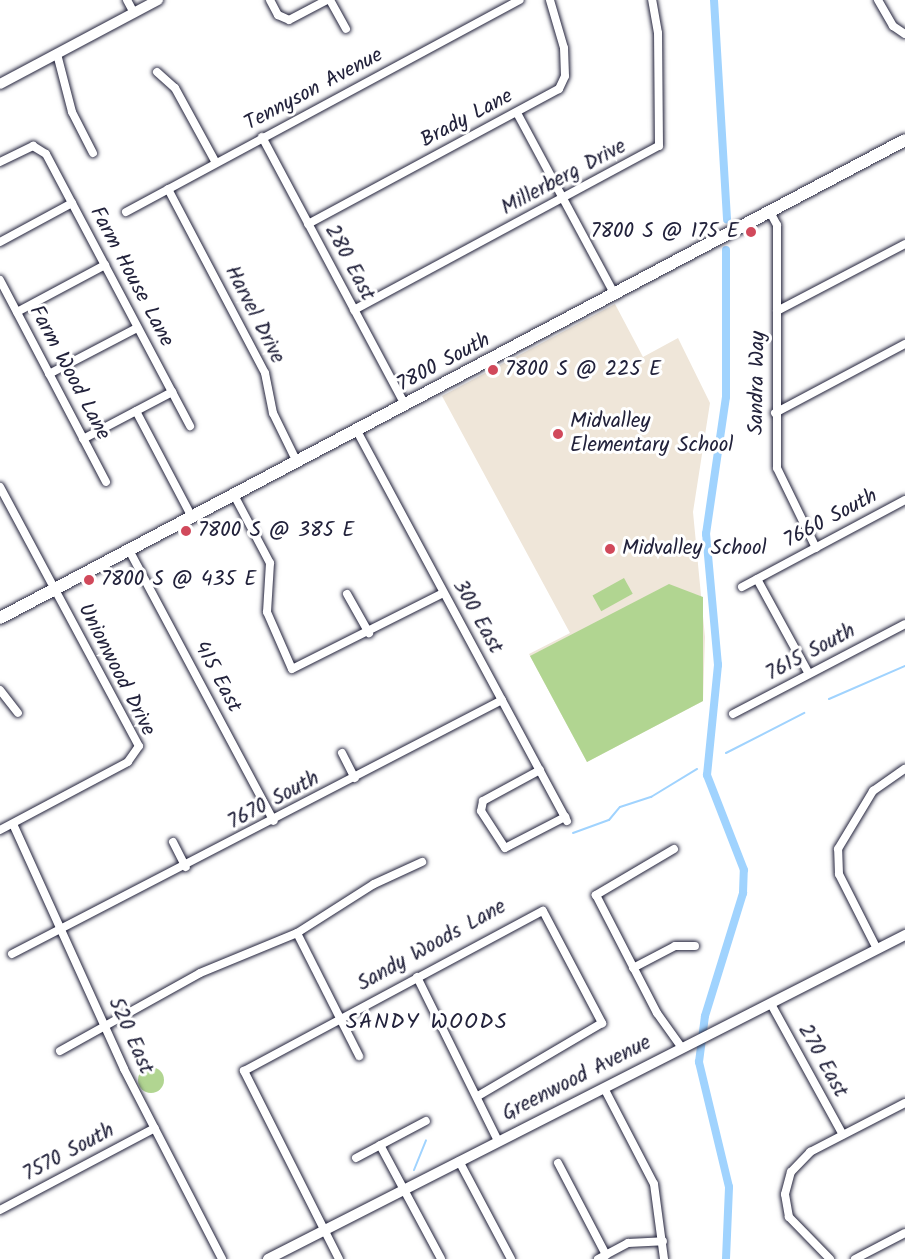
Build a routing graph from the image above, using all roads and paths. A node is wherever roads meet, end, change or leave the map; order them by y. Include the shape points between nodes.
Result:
1 (128, 0) edge
2 (158, 0) edge
3 (270, 0) edge
4 (329, 0) edge
5 (519, 0) edge
6 (550, 0) edge
7 (652, 0) edge
8 (878, 0) edge
9 (134, 13) junction
10 (346, 29) dead end
11 (905, 34) edge
12 (57, 54) junction
13 (157, 72) dead end
14 (0, 84) edge
15 (517, 113) junction
16 (262, 137) junction
17 (905, 140) edge
18 (93, 153) dead end
19 (0, 162) edge
20 (216, 164) junction
21 (168, 189) junction
22 (563, 199) junction
23 (72, 203) junction
24 (126, 212) dead end
25 (770, 212) junction
26 (308, 224) junction
27 (0, 242) edge
28 (905, 244) edge
29 (105, 265) junction
30 (0, 280) edge
31 (615, 295) junction
32 (354, 310) junction
33 (777, 311) junction
34 (17, 312) junction
35 (137, 328) junction
36 (905, 344) edge
37 (49, 374) junction
38 (172, 392) junction
39 (405, 405) junction
40 (136, 411) junction
41 (775, 413) junction
42 (190, 426) dead end
43 (357, 431) junction
44 (83, 439) junction
45 (297, 462) junction
46 (106, 482) dead end
47 (0, 487) edge
48 (234, 495) junction
49 (905, 500) edge
50 (192, 517) junction
51 (816, 548) junction
52 (129, 550) junction
53 (757, 579) junction
54 (742, 587) dead end
55 (55, 590) junction
56 (443, 593) junction
57 (347, 594) dead end
58 (0, 618) edge
59 (905, 624) edge
60 (369, 633) junction
61 (809, 674) junction
62 (0, 690) edge
63 (502, 700) junction
64 (18, 713) dead end
65 (734, 714) dead end
66 (342, 753) dead end
67 (905, 769) edge
68 (540, 770) junction
69 (355, 778) junction
70 (274, 821) junction
71 (13, 824) junction
72 (0, 830) edge
73 (173, 842) dead end
74 (674, 849) dead end
75 (422, 862) dead end
76 (186, 867) junction
77 (62, 933) junction
78 (297, 933) junction
79 (905, 935) edge
80 (695, 946) dead end
81 (877, 949) junction
82 (12, 954) dead end
83 (633, 968) junction
84 (417, 977) junction
85 (771, 1004) junction
86 (338, 1018) junction
87 (107, 1026) junction
88 (686, 1046) junction
89 (60, 1051) dead end
90 (359, 1056) dead end
91 (604, 1088) junction
92 (480, 1095) junction
93 (905, 1103) edge
94 (426, 1121) dead end
95 (155, 1128) junction
96 (843, 1135) junction
97 (498, 1141) junction
98 (380, 1145) junction
99 (356, 1158) dead end
100 (459, 1161) junction
101 (558, 1163) dead end
102 (405, 1189) junction
103 (0, 1210) edge
104 (326, 1229) junction
105 (905, 1233) edge
106 (663, 1241) junction
107 (602, 1257) edge
108 (222, 1259) edge
109 (268, 1259) edge
110 (339, 1259) edge
111 (441, 1259) edge
112 (511, 1259) edge
113 (664, 1259) edge
114 (830, 1259) edge
115 (855, 1259) edge

1 - 9 street
2 - 9 street
3 - 4 street via 283,20
4 - 10 street
5 - 16 street, Tennyson Avenue
6 - 15 street, Brady Lane via 561,30 565,76 559,89
7 - 22 street, Millerberg Drive via 662,141 650,153
8 - 11 street via 893,26
9 - 12 street
12 - 14 street
12 - 18 street via 72,112
13 - 20 street via 175,88
15 - 22 street
15 - 26 street, Brady Lane
16 - 20 street, Tennyson Avenue
16 - 26 street, 280 East
17 - 25 main road, 7800 South
19 - 23 street, Farm House Lane via 38,147
20 - 21 street, Tennyson Avenue
21 - 24 street, Tennyson Avenue
21 - 45 street, Harvel Drive via 262,366 273,413
22 - 31 street
22 - 32 street, Millerberg Drive
23 - 27 street
23 - 29 street, Farm House Lane
25 - 31 main road, 7800 South
25 - 33 street, Sandra Way via 777,225
26 - 32 street, 280 East
28 - 33 street
29 - 34 street
29 - 35 street, Farm House Lane
30 - 34 street, Farm Wood Lane
31 - 39 main road, 7800 South
32 - 39 street, 280 East
33 - 41 street, Sandra Way
34 - 37 street, Farm Wood Lane
35 - 37 street
35 - 38 street, Farm House Lane
36 - 41 street
37 - 44 street, Farm Wood Lane
38 - 40 street
38 - 42 street, Farm House Lane
39 - 43 main road, 7800 South
40 - 44 street
40 - 50 street
41 - 51 street, Sandra Way via 780,480
43 - 45 main road, 7800 South
43 - 56 street, 300 East
44 - 46 street, Farm Wood Lane
45 - 48 main road, 7800 South
47 - 55 street
48 - 50 main road, 7800 South
48 - 60 street via 270,563 268,620 292,669
49 - 51 street, 7660 South
50 - 52 main road, 7800 South
51 - 53 street, 7660 South
52 - 55 main road, 7800 South
52 - 70 street, 415 East
53 - 54 street, 7660 South
53 - 61 street
55 - 58 main road, 7800 South
55 - 71 street, Unionwood Drive via 136,738 138,753
56 - 60 street
56 - 63 street, 300 East
57 - 60 street
59 - 61 street, 7615 South
61 - 65 street, 7615 South
62 - 64 street
63 - 68 street, 300 East
63 - 69 street, 7670 South
66 - 69 street
67 - 81 street via 885,780 847,832 837,858 846,890
68 - 68 street, 300 East via 566,819 505,848 481,812 483,801
69 - 70 street, 7670 South
70 - 76 street, 7670 South
71 - 72 street, Unionwood Drive
71 - 77 street, 520 East
73 - 76 street
74 - 83 street via 597,892
75 - 78 street via 374,884
76 - 77 street, 7670 South
77 - 82 street, 7670 South
77 - 87 street, 520 East
78 - 86 street
78 - 87 street via 200,973
79 - 81 street, Greenwood Avenue
80 - 83 street via 675,946
81 - 85 street, Greenwood Avenue
83 - 88 street
84 - 86 street, Sandy Woods Lane
84 - 92 street
84 - 92 street, Sandy Woods Lane via 543,911 602,1023
85 - 88 street, Greenwood Avenue
85 - 96 street, 270 East
86 - 90 street
86 - 104 street, Sandy Woods Lane via 244,1071
87 - 89 street
87 - 95 street, 520 East
88 - 91 street, Greenwood Avenue
91 - 97 street, Greenwood Avenue
91 - 106 street via 654,1184
92 - 97 street
93 - 96 street
94 - 98 street
95 - 103 street, 7570 South
95 - 108 street, 520 East
96 - 114 street via 810,1152 791,1172 786,1205 796,1230
97 - 100 street, Greenwood Avenue
98 - 99 street
98 - 102 street
100 - 102 street, Greenwood Avenue
100 - 112 street
101 - 107 street
102 - 104 street, Greenwood Avenue
102 - 111 street
104 - 109 street, Greenwood Avenue
104 - 110 street
105 - 115 street
106 - 107 street via 634,1242
106 - 113 street

